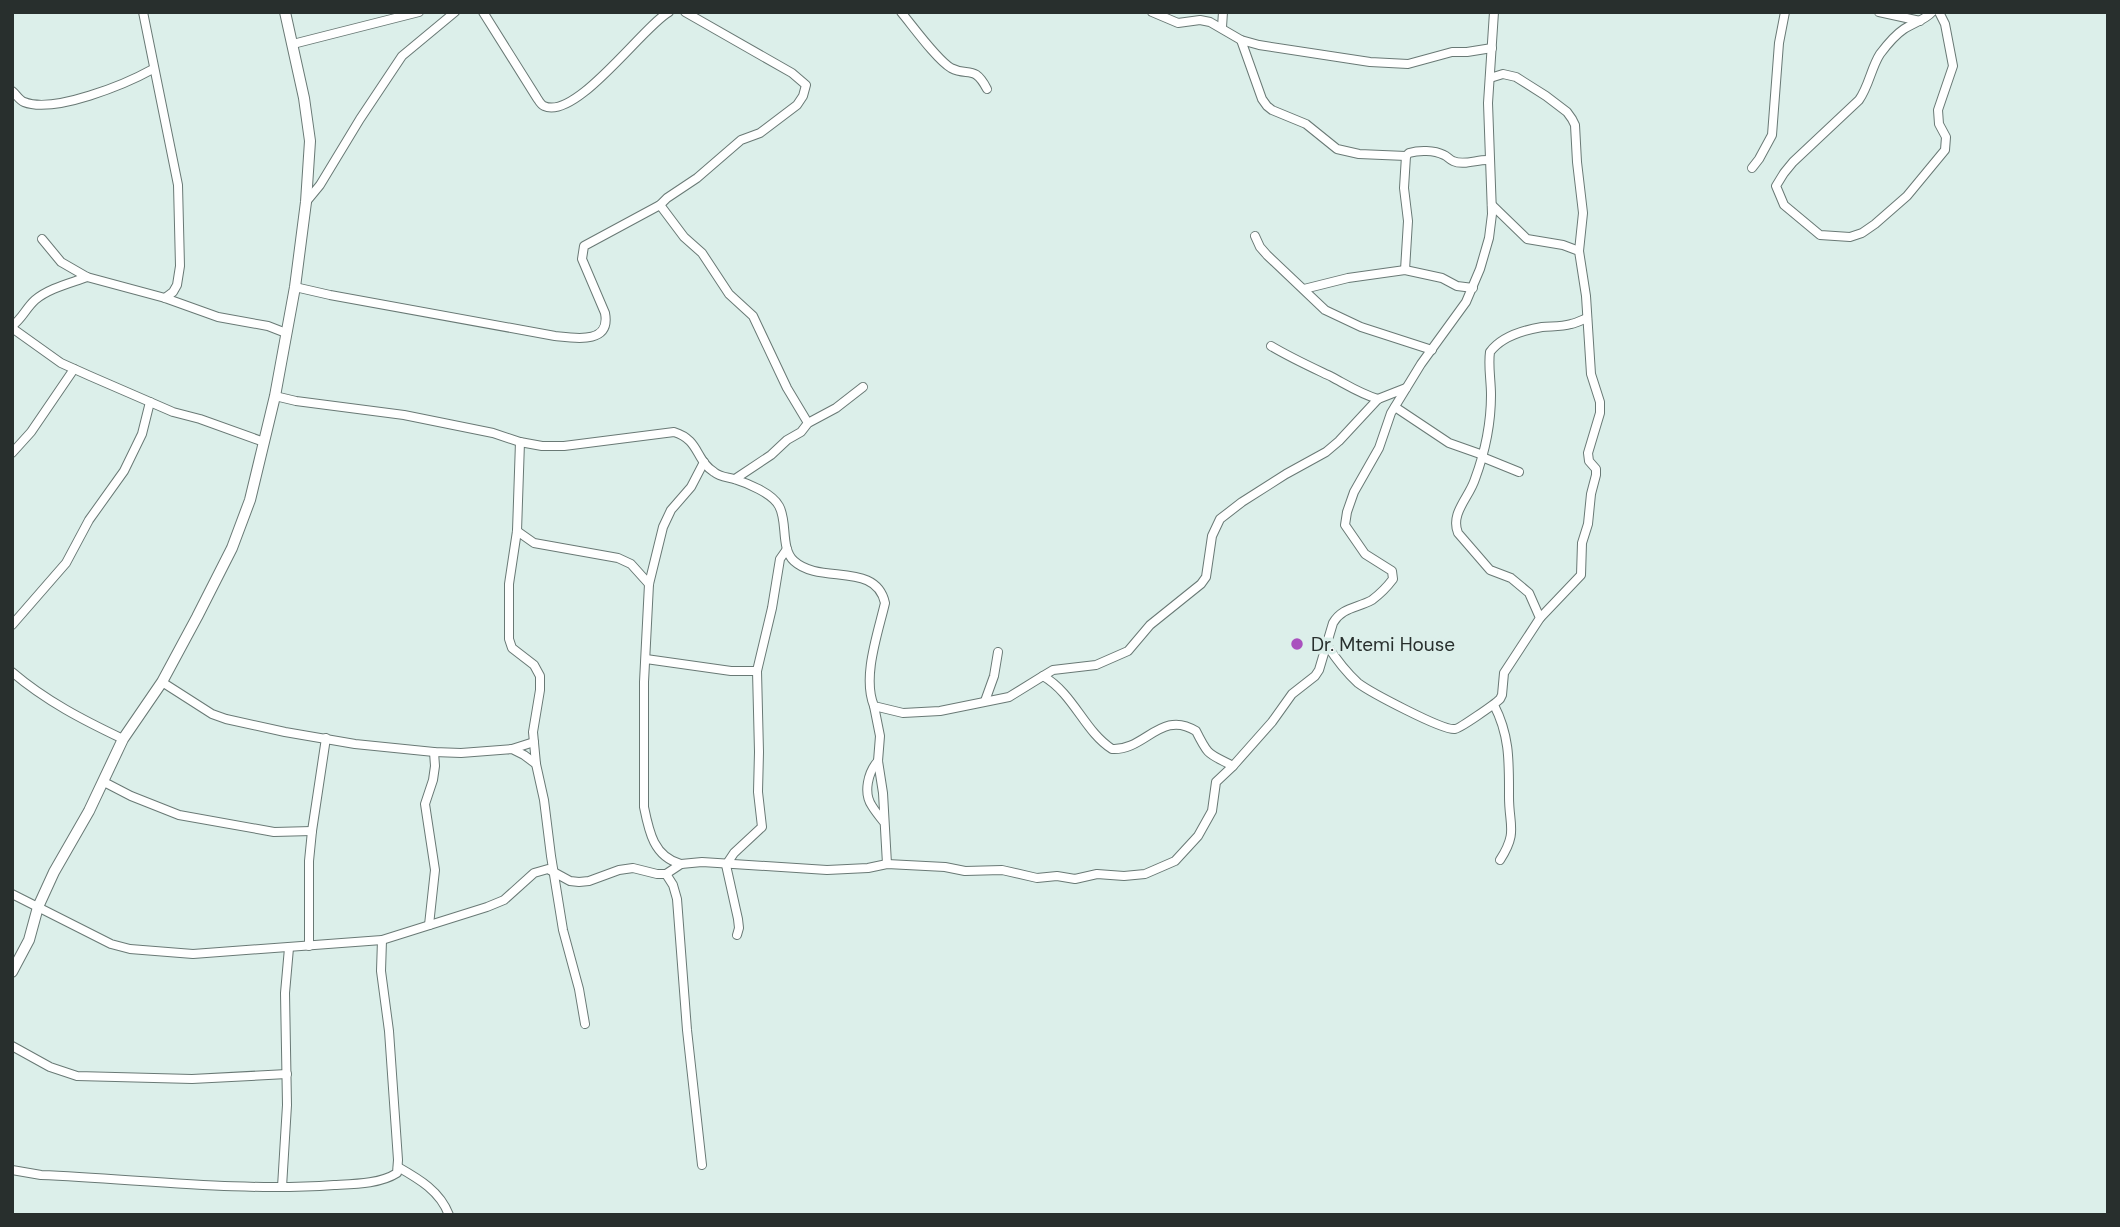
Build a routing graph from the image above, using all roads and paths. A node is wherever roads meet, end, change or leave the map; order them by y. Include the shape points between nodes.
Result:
1 (144, 12) edge
2 (285, 12) edge
3 (419, 12) edge
4 (455, 12) edge
5 (483, 12) edge
6 (669, 12) edge
7 (685, 12) edge
8 (901, 12) edge
9 (1152, 12) edge
10 (1223, 12) edge
11 (1494, 12) edge
12 (1785, 12) edge
13 (1879, 12) edge
14 (1933, 12) edge
15 (1939, 12) edge
16 (1920, 21) junction
17 (1222, 27) junction
18 (1241, 40) junction
19 (293, 44) junction
20 (1492, 48) junction
21 (153, 69) junction
22 (1490, 78) junction
23 (987, 89) dead end
24 (12, 91) edge
25 (1406, 156) junction
26 (1489, 160) junction
27 (1752, 169) dead end
28 (306, 202) junction
29 (660, 205) junction
30 (1492, 205) junction
31 (1255, 236) dead end
32 (43, 239) dead end
33 (1579, 251) junction
34 (1405, 270) junction
35 (88, 277) junction
36 (296, 287) junction
37 (1472, 288) junction
38 (1304, 289) junction
39 (165, 298) junction
40 (1587, 318) junction
41 (12, 327) edge
42 (286, 333) junction
43 (1271, 346) dead end
44 (1432, 350) junction
45 (74, 369) junction
46 (863, 387) dead end
47 (1406, 388) junction
48 (275, 396) junction
49 (1378, 399) junction
50 (150, 402) junction
51 (1395, 407) junction
52 (808, 423) junction
53 (264, 442) junction
54 (520, 442) junction
55 (12, 453) edge
56 (1483, 456) junction
57 (704, 462) junction
58 (1519, 472) dead end
59 (735, 480) junction
60 (517, 531) junction
61 (787, 549) junction
62 (649, 584) junction
63 (1540, 618) junction
64 (12, 625) edge
65 (1327, 645) junction
66 (998, 652) dead end
67 (646, 659) junction
68 (757, 671) junction
69 (12, 672) edge
70 (1042, 676) junction
71 (162, 682) junction
72 (985, 701) junction
73 (1494, 705) junction
74 (874, 706) junction
75 (123, 738) junction
76 (326, 738) junction
77 (534, 741) junction
78 (512, 750) junction
79 (434, 752) junction
80 (878, 761) junction
81 (536, 764) junction
82 (1233, 766) junction
83 (104, 782) junction
84 (884, 823) junction
85 (312, 831) junction
86 (1500, 860) dead end
87 (681, 864) junction
88 (887, 864) junction
89 (726, 865) junction
90 (554, 872) junction
91 (666, 874) junction
92 (12, 894) edge
93 (38, 907) junction
94 (429, 925) junction
95 (737, 934) dead end
96 (382, 940) junction
97 (309, 946) junction
98 (289, 948) junction
99 (12, 972) edge
100 (585, 1024) dead end
101 (12, 1046) edge
102 (287, 1074) junction
103 (702, 1165) dead end
104 (398, 1167) junction
105 (12, 1170) edge
106 (282, 1187) junction
107 (449, 1215) edge

1 - 21 street
2 - 19 main road
3 - 19 street
4 - 28 street via 402,56
5 - 6 street via 537,98 548,107 580,95
7 - 29 street via 792,73 806,90 797,104 770,126 741,140
8 - 23 street via 948,66 972,72
9 - 17 street via 1178,23 1206,20
10 - 17 street
11 - 20 street
12 - 27 street via 1772,135
13 - 16 street
14 - 16 street
15 - 16 street via 1953,66 1938,110 1945,150 1907,196 1875,224 1850,237 1820,234 1784,205 1776,186 1793,162 1859,100 1880,55 1902,30
17 - 18 street
18 - 20 street via 1338,58 1408,64 1452,52
18 - 25 street via 1267,106 1306,124 1347,153
19 - 28 main road via 310,141
20 - 22 street
21 - 24 street via 104,92 50,104 25,102
21 - 39 street via 178,185 180,266 177,285
22 - 26 street
22 - 33 street via 1516,77 1572,119 1583,213
25 - 26 street via 1420,151 1439,153 1453,161
25 - 34 street
26 - 30 street
28 - 36 main road
29 - 36 street via 584,246 582,259 607,320 603,329 588,339
29 - 52 street via 702,253 729,295 753,316
30 - 33 street via 1527,239
30 - 37 street via 1489,238
31 - 38 street via 1267,255
32 - 35 street via 61,262
33 - 40 street
34 - 37 street
34 - 38 street
35 - 39 street
35 - 41 street via 34,300
36 - 42 main road
37 - 44 street
38 - 44 street via 1339,317
39 - 42 street via 218,317
40 - 56 street via 1525,332 1490,352 1490,422
40 - 63 street via 1591,374 1600,413 1588,453 1596,475 1582,543 1581,575
41 - 45 street
42 - 48 main road
43 - 49 street via 1362,395
44 - 47 street
45 - 50 street
45 - 55 street
46 - 52 street
47 - 49 street
47 - 51 street
48 - 53 main road
48 - 54 street via 404,415
49 - 70 street via 1326,452 1220,519 1212,536 1206,577 1150,625 1128,651 1096,665 1053,670
50 - 53 street
50 - 64 street via 142,434 124,471 66,563
51 - 56 street via 1449,443
51 - 65 street via 1354,492 1345,525 1365,554 1392,571 1393,579 1370,601 1337,616
52 - 59 street
53 - 71 main road via 232,548
54 - 57 street via 564,446 674,432 685,435
54 - 60 street
56 - 58 street
56 - 63 street via 1455,517 1456,530 1490,570 1511,578 1529,593
57 - 59 street via 720,476
57 - 62 street via 663,527
59 - 61 street via 778,502
60 - 62 street via 534,543 618,558 631,564
60 - 77 street via 509,584 509,639 540,676
61 - 68 street via 780,559
61 - 74 street via 802,567 871,581 883,594 869,676
62 - 67 street
63 - 73 street via 1507,669 1502,695
65 - 73 street via 1359,683 1446,728 1461,728
65 - 82 street via 1320,670 1292,694
66 - 72 street
67 - 68 street
67 - 87 street via 644,807 658,850
68 - 89 street via 762,827
69 - 75 street via 39,695
70 - 72 street via 1009,696
70 - 82 street via 1061,690 1112,749 1179,724 1196,731 1210,755
71 - 75 main road
71 - 76 street via 226,719
72 - 74 street via 903,713
73 - 86 street via 1503,722 1510,757 1511,838
74 - 80 street via 880,736
75 - 83 main road
76 - 79 street
76 - 85 street
77 - 78 street
77 - 81 street
78 - 79 street
78 - 81 street
79 - 94 street via 434,773 425,804 435,870
80 - 84 street
80 - 84 street via 869,775 869,797
81 - 90 street
82 - 88 street via 1216,782 1212,811 1198,836 1175,861 1156,871 1075,879
83 - 85 street via 179,815 274,832
83 - 93 main road
84 - 88 street
85 - 97 street
87 - 89 street
87 - 91 street
88 - 89 street via 837,870
89 - 95 street
90 - 91 street via 579,882 633,868
90 - 94 street via 540,870 504,900
90 - 100 street
91 - 103 street via 677,899
92 - 93 street
93 - 98 street via 130,949 193,954
93 - 99 main road via 29,940
94 - 96 street
96 - 97 street
96 - 104 street
97 - 98 street
98 - 102 street
101 - 102 street via 77,1076 192,1079
102 - 106 street
104 - 106 street via 390,1177 373,1181
104 - 107 street via 440,1197
105 - 106 street

